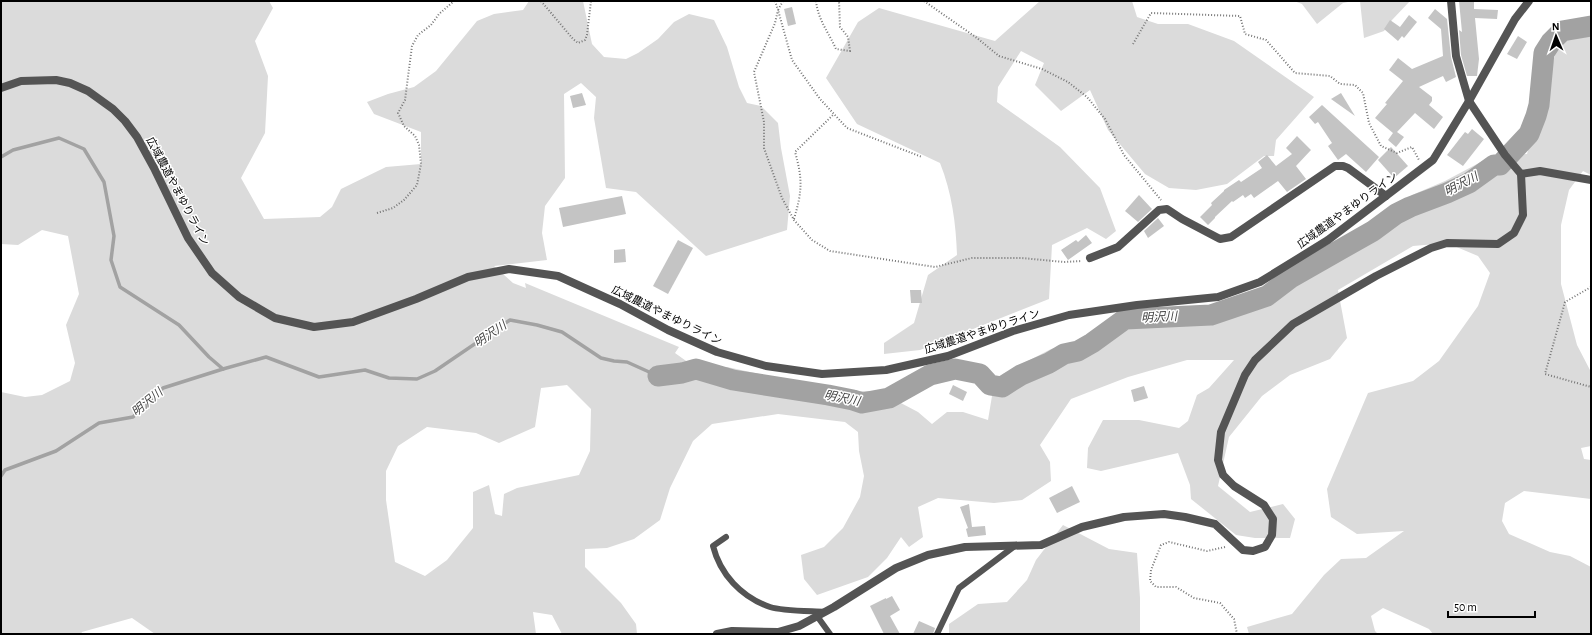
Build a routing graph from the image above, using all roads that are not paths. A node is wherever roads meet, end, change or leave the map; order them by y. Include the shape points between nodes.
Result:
1 (1451, 1) edge
2 (1529, 1) edge
3 (1, 88) edge
4 (1469, 101) junction
5 (1521, 174) junction
6 (1591, 180) edge
7 (1386, 196) junction
8 (1090, 258) road end
9 (726, 537) dead end
10 (1016, 546) junction
11 (825, 612) junction
12 (817, 616) junction
13 (717, 634) edge
14 (830, 634) edge
15 (936, 634) edge

1 - 4 street via 1456,56
2 - 4 street, 広域農道やまゆりライン via 1515,19
3 - 7 street, 広域農道やまゆりライン via 21,81 56,80 88,91 113,109 137,137 188,238 212,273 239,297 275,318 314,328 353,322 468,277 509,269 558,276 717,352 766,366 822,374 886,370 940,358 1013,331 1069,315 1137,305 1218,298 1260,282 1328,240
4 - 5 street via 1505,155
4 - 7 street, 広域農道やまゆりライン via 1433,160
5 - 6 street via 1540,171
5 - 10 street via 1523,215 1514,233 1498,244 1447,243 1432,248 1376,276 1293,324 1255,360 1245,375 1221,432 1218,460 1223,475 1234,486 1264,505 1273,519 1272,535 1265,547 1253,551 1243,550 1215,524 1164,514 1124,517 1082,527 1041,545
7 - 8 street via 1348,168 1335,166 1231,237 1220,239 1167,209 1159,210 1118,247
9 - 11 lane via 713,546 717,560 729,580 744,593 770,607
10 - 11 street via 965,547 928,555 896,568
10 - 15 lane via 959,588
11 - 12 street
12 - 13 street via 799,626 778,632 732,631
12 - 14 lane

